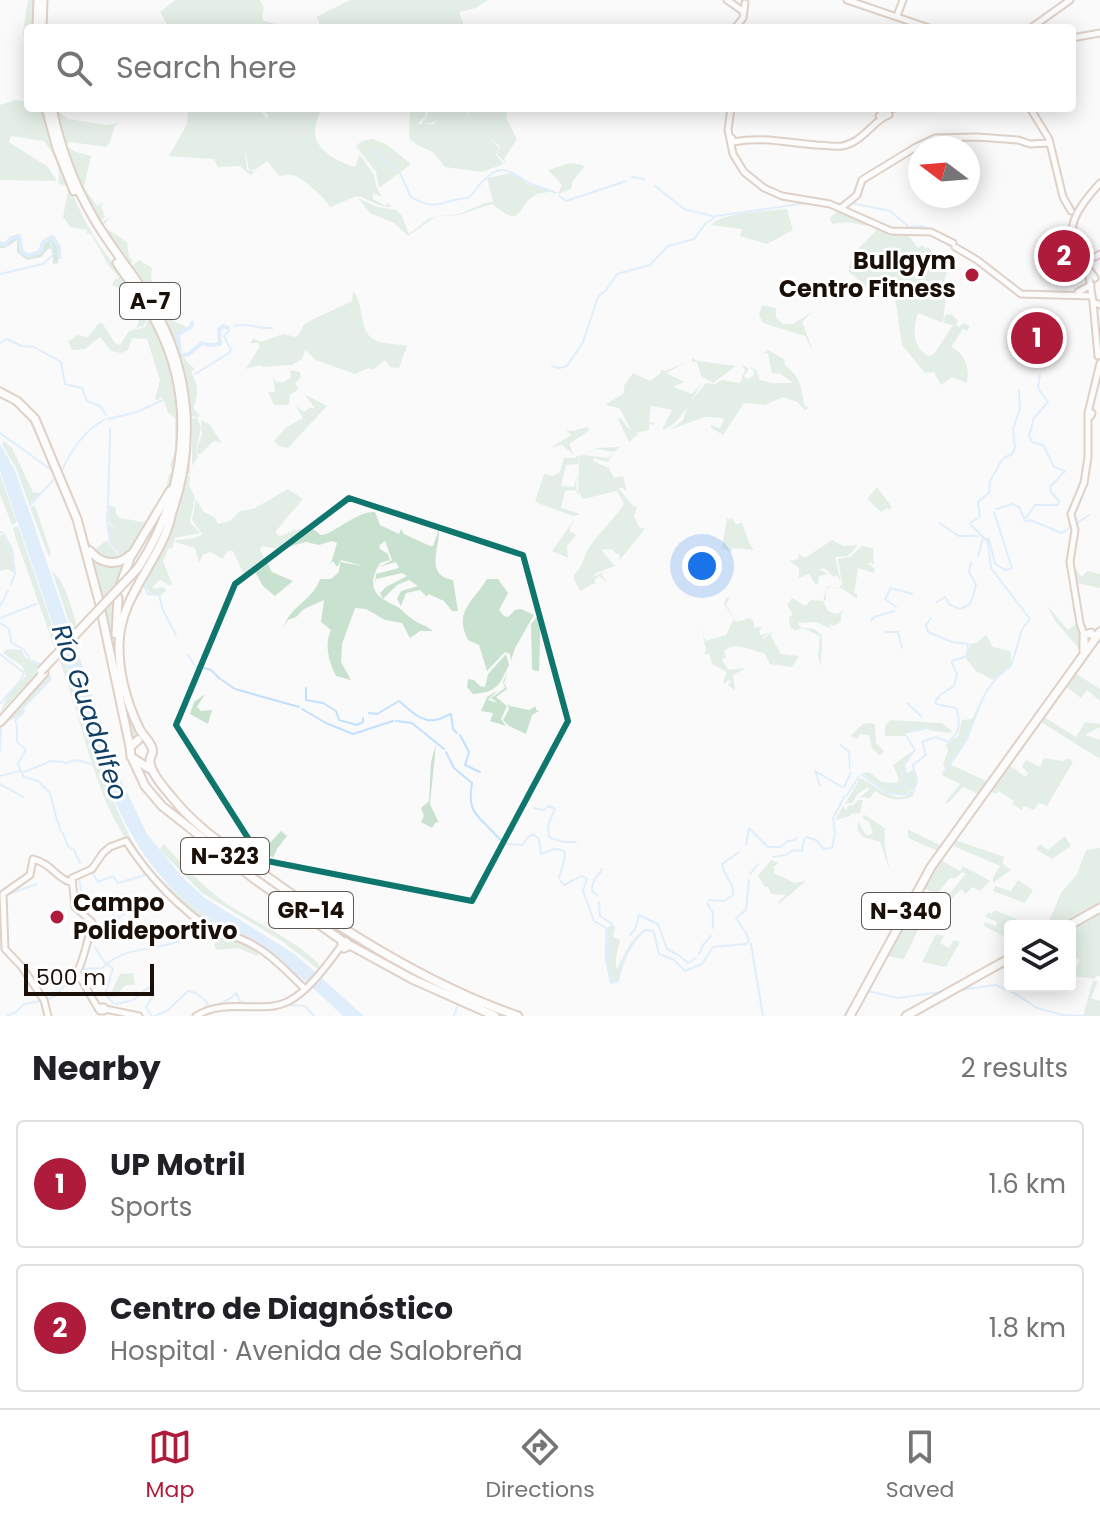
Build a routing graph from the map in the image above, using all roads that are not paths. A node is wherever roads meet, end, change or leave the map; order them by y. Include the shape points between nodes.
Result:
1 (40, 0) edge
2 (727, 0) edge
3 (847, 0) edge
4 (903, 0) edge
5 (1067, 2) edge
6 (744, 6) edge
7 (897, 16) junction
8 (40, 24) edge
9 (918, 24) edge
10 (1037, 24) edge
11 (1100, 33) edge
12 (1076, 37) edge
13 (50, 112) edge
14 (50, 112) edge
15 (731, 112) edge
16 (888, 112) edge
17 (1032, 112) edge
18 (729, 130) junction
19 (1050, 143) junction
20 (1100, 183) edge
21 (844, 208) junction
22 (1074, 212) junction
23 (1099, 255) edge
24 (1081, 258) junction
25 (1094, 281) edge
26 (1013, 289) junction
27 (1096, 302) edge
28 (1098, 360) edge
29 (0, 392) edge
30 (182, 442) junction
31 (172, 512) junction
32 (85, 541) junction
33 (125, 563) junction
34 (139, 569) junction
35 (120, 586) dead end
36 (118, 598) dead end
37 (1092, 636) edge
38 (0, 720) edge
39 (138, 743) junction
40 (141, 763) junction
41 (72, 883) junction
42 (1100, 908) edge
43 (1076, 922) edge
44 (344, 945) junction
45 (1004, 961) edge
46 (305, 988) junction
47 (851, 1014) edge
48 (48, 1016) edge
49 (137, 1016) edge
50 (196, 1016) edge
51 (495, 1016) edge
52 (510, 1016) edge
53 (518, 1016) edge
54 (906, 1016) edge

1 - 8 highway
2 - 6 street
3 - 7 street
4 - 7 street
5 - 10 street
7 - 9 street
11 - 12 street
13 - 30 highway, A-7 via 57,148 76,194 168,348 181,399
14 - 31 highway, A-7 via 77,185 106,239 158,314 179,367 187,445
15 - 18 street
16 - 18 street via 845,145 749,138 733,142
17 - 19 street
18 - 21 street via 736,160 758,185 782,196
19 - 21 street via 941,137 862,180 858,194
19 - 22 street via 1063,197
20 - 22 street
21 - 26 street via 891,231 931,232
22 - 24 street via 1073,246
23 - 24 street
24 - 25 street
25 - 26 street via 1076,292
25 - 27 street
26 - 27 street
27 - 28 street
28 - 37 street via 1089,403 1084,483 1071,514 1075,530 1070,562 1080,621
29 - 32 highway via 23,406 38,426
30 - 33 highway via 165,500
30 - 34 highway, A-7 via 171,502
31 - 34 highway, A-7
31 - 39 highway via 156,555 127,605 120,635 121,669
32 - 33 highway via 100,560
32 - 39 highway via 128,732
33 - 35 highway
34 - 38 highway, A-7, bridge
36 - 39 highway via 118,661
37 - 47 highway, N-340 via 1076,667 931,867
39 - 40 highway via 130,754
39 - 40 highway via 152,748
40 - 44 highway, N-323 via 145,786 162,806
40 - 52 highway, GR-14 via 189,820 279,888 434,982
40 - 53 highway, GR-14 via 183,811 277,884 434,979
41 - 46 street via 72,878 94,868 110,847 126,841 181,905 219,935 237,937 267,953
41 - 48 street via 46,862 33,859 30,875 3,894 5,949 44,1000
41 - 49 street via 76,909 92,927 77,972 101,1008
42 - 43 highway
44 - 46 street
44 - 51 highway, N-323
45 - 54 highway
46 - 50 street via 283,1004 219,1007

